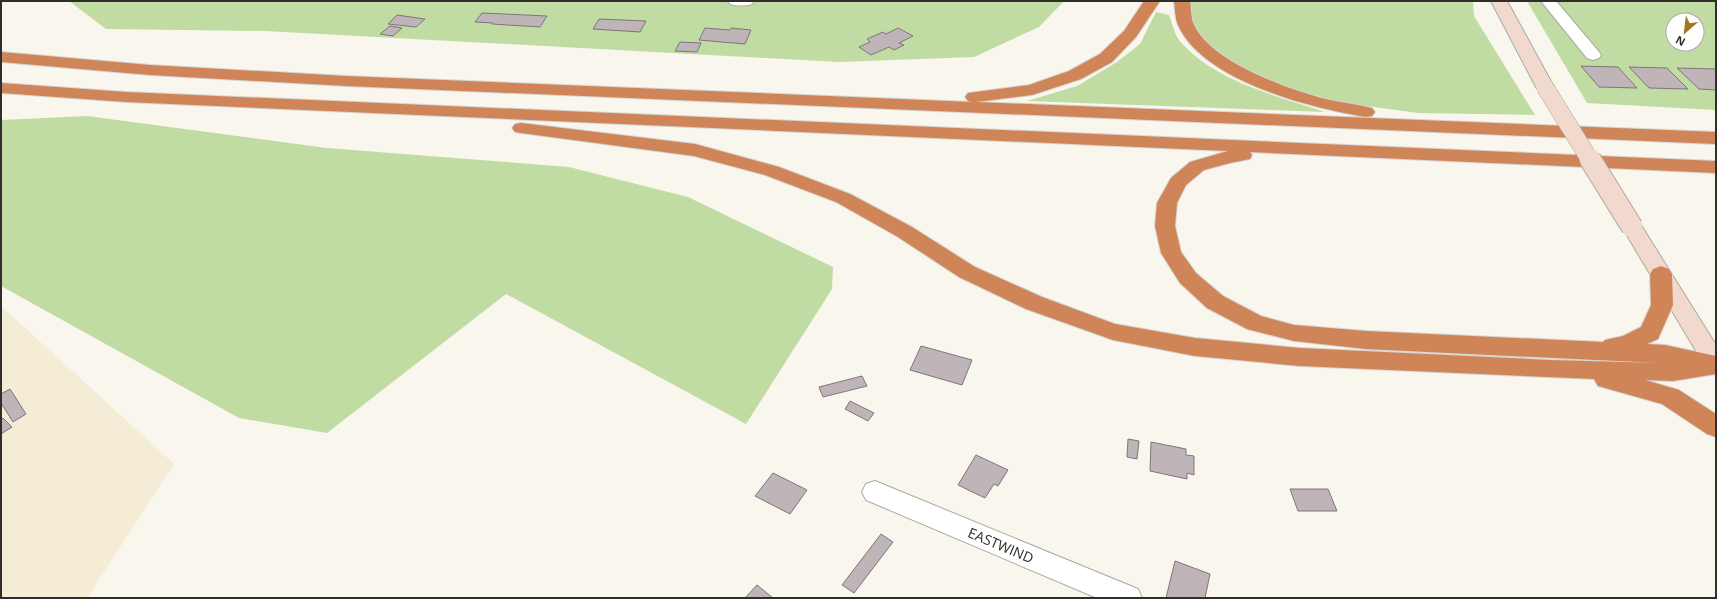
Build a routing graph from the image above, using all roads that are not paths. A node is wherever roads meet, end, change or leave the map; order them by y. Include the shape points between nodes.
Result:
1 (735, 1) edge
2 (747, 1) edge
3 (1152, 1) edge
4 (1182, 1) edge
5 (1499, 1) edge
6 (1548, 1) edge
7 (1593, 55) dead end
8 (1, 57) edge
9 (1, 88) edge
10 (895, 104) junction
11 (315, 106) junction
12 (1480, 129) junction
13 (1716, 138) edge
14 (1299, 149) junction
15 (1716, 167) edge
16 (1661, 274) junction
17 (1579, 350) junction
18 (1716, 365) edge
19 (1550, 369) junction
20 (1716, 427) edge
21 (875, 492) dead end
22 (1128, 598) edge

1 - 2 street
3 - 10 highway via 1130,34 1106,58 1075,75 1032,90
4 - 12 highway via 1184,24 1199,45 1224,64 1264,85 1347,110
5 - 16 main road, bridge via 1545,86
6 - 7 street
8 - 10 highway via 284,78
9 - 11 highway
10 - 12 highway
11 - 14 highway
11 - 19 highway via 584,135 695,150 772,171 843,198 905,232 967,272 1034,303 1113,332 1195,347 1293,356
12 - 13 highway
14 - 15 highway
14 - 17 highway via 1228,157 1197,166 1178,182 1167,203 1165,226 1171,253 1188,278 1215,302 1255,323 1294,333 1366,340
16 - 17 highway via 1662,305 1650,333 1627,344
16 - 18 main road
17 - 18 highway via 1665,354
18 - 19 highway via 1673,372
19 - 20 highway via 1614,381 1670,397
21 - 22 street, EASTWIND

